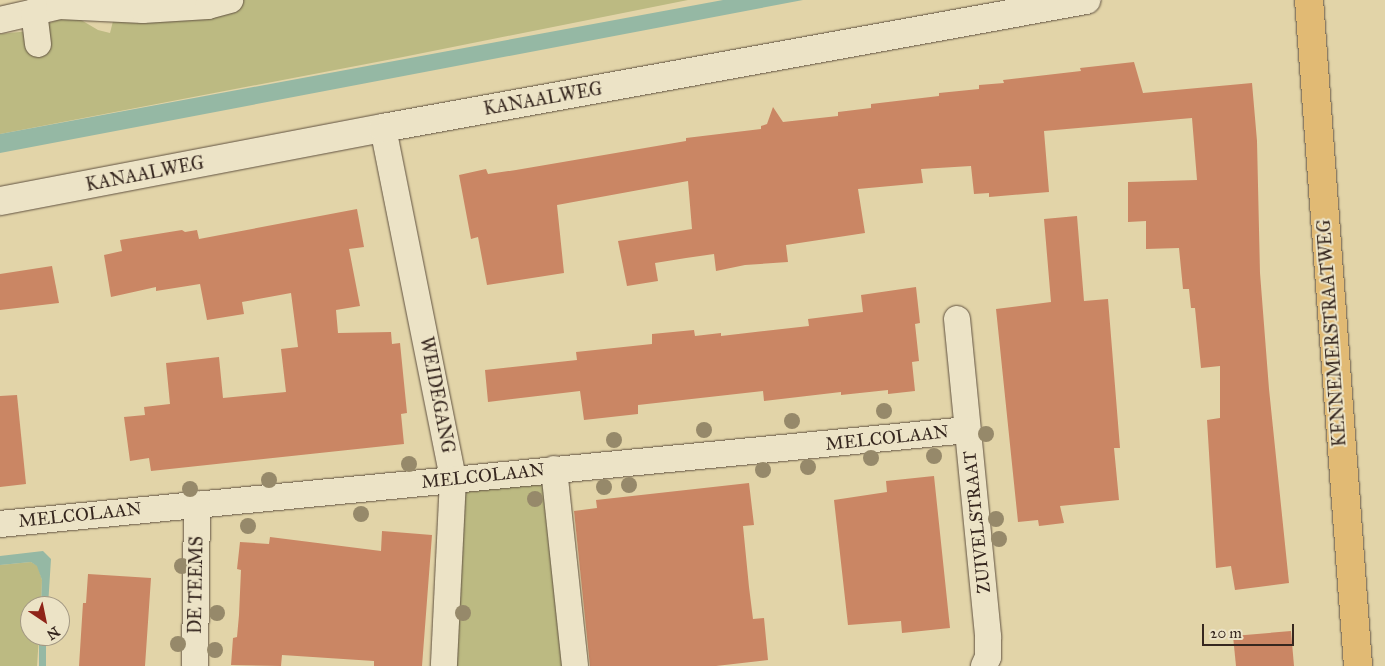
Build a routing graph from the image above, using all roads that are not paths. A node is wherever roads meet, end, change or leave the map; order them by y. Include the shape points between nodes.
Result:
1 (230, 0) edge
2 (1086, 0) edge
3 (1309, 0) edge
4 (34, 12) junction
5 (0, 20) edge
6 (38, 44) dead end
7 (383, 128) junction
8 (0, 201) edge
9 (957, 319) dead end
10 (967, 430) junction
11 (554, 469) junction
12 (453, 479) junction
13 (196, 504) junction
14 (0, 524) edge
15 (195, 666) edge
16 (444, 666) edge
17 (575, 666) edge
18 (984, 666) edge
19 (1358, 666) edge

1 - 4 street via 208,6 161,9 59,6
2 - 7 street, KANAALWEG
3 - 19 main road, KENNEMERSTRAATWEG
4 - 5 street
4 - 6 street
7 - 8 street, KANAALWEG
7 - 12 street, WEIDEGANG
9 - 10 street, ZUIVELSTRAAT
10 - 11 street, MELCOLAAN
10 - 18 street, ZUIVELSTRAAT via 988,637 988,657
11 - 12 street, MELCOLAAN
11 - 17 street
12 - 13 street, MELCOLAAN
12 - 16 street, WEIDEGANG
13 - 14 street, MELCOLAAN
13 - 15 street, DE TEEMS

